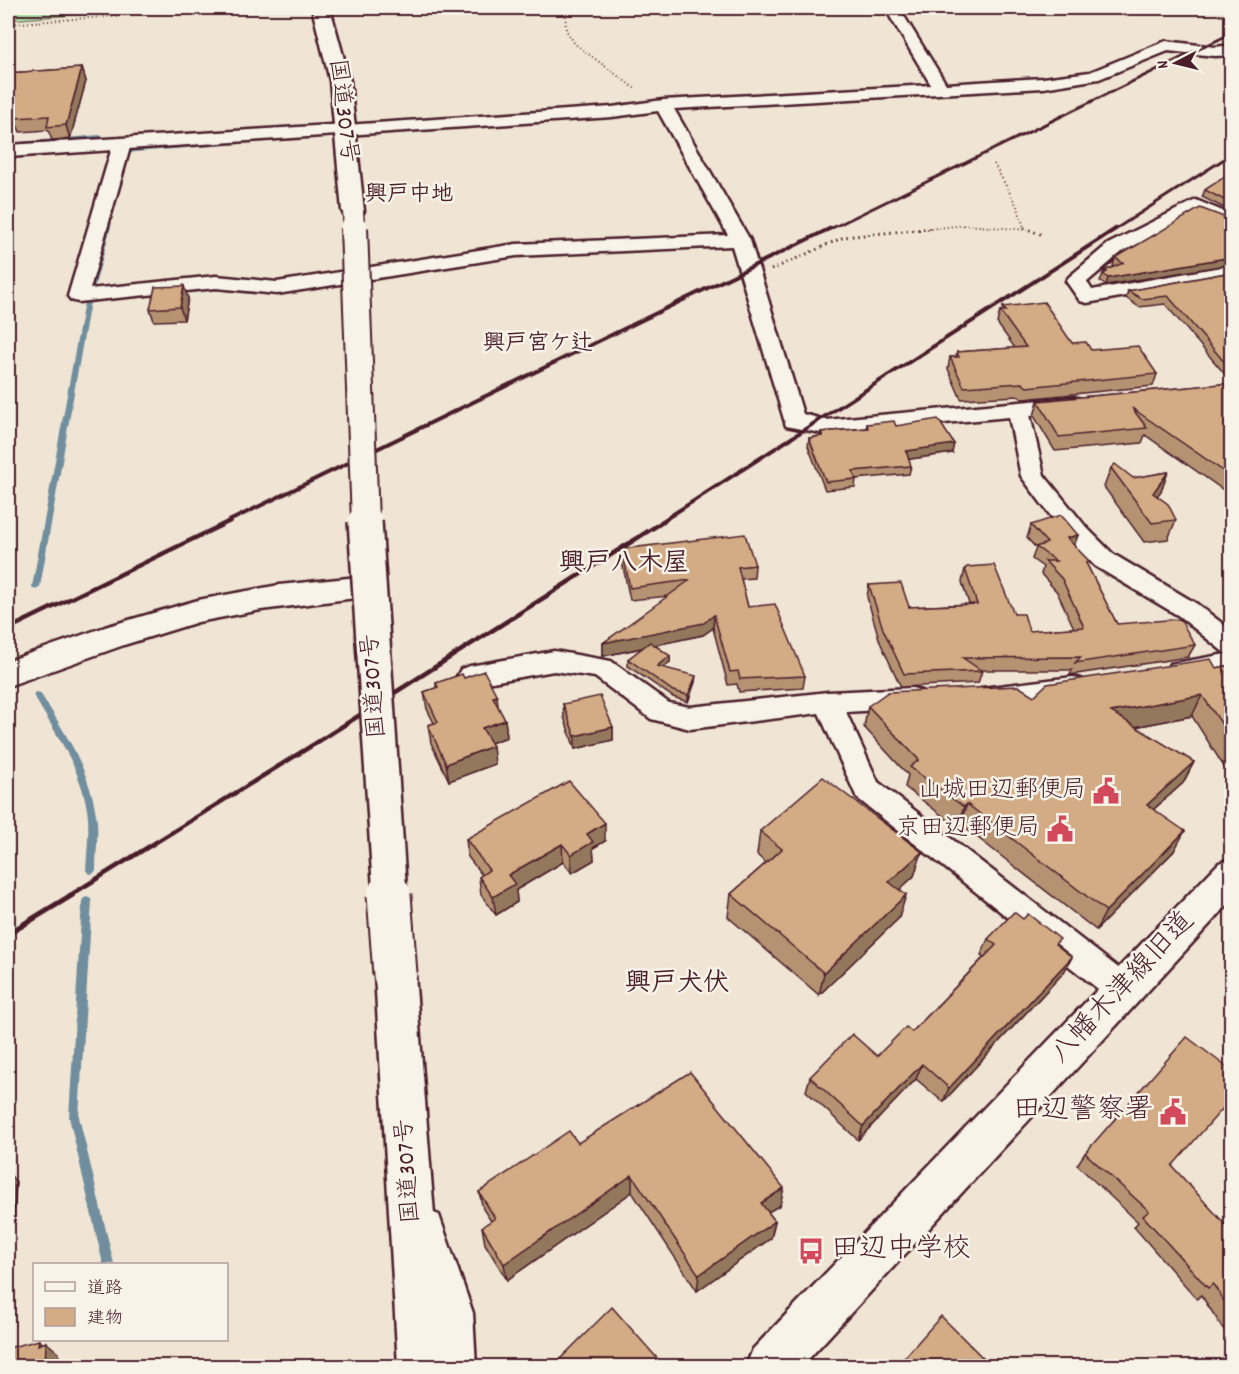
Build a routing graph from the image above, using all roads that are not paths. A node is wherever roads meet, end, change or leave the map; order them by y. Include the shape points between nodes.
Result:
1 (321, 8) edge
2 (892, 8) edge
3 (1232, 50) edge
4 (942, 90) junction
5 (659, 105) junction
6 (346, 130) junction
7 (122, 144) junction
8 (8, 151) edge
9 (1232, 222) edge
10 (740, 240) junction
11 (1232, 271) edge
12 (1089, 402) edge
13 (1018, 409) junction
14 (368, 587) junction
15 (1232, 646) edge
16 (1232, 663) edge
17 (8, 674) edge
18 (1151, 675) edge
19 (470, 676) edge
20 (1093, 684) edge
21 (966, 696) edge
22 (932, 697) edge
23 (828, 702) junction
24 (1232, 873) edge
25 (1124, 990) junction
26 (409, 1176) junction
27 (781, 1363) edge
28 (422, 1366) edge
29 (457, 1366) edge

1 - 6 main road, 国道307号 via 332,34
2 - 4 street
3 - 4 street via 1220,53 1166,46 1093,76
4 - 5 street
5 - 6 street via 612,112
5 - 10 street
6 - 7 main road
6 - 14 main road, 国道307号, bridge via 353,211
7 - 8 main road
7 - 10 street via 78,296 216,282 277,288 516,250
9 - 11 street via 1196,206 1115,248 1076,281 1087,297
10 - 13 street via 794,421 825,427
12 - 13 street
13 - 15 street via 1033,476 1077,533 1104,560 1188,610
14 - 17 main road via 304,592 226,605 124,633
14 - 26 main road, 国道307号, bridge
16 - 18 street
19 - 23 street via 554,661 602,668 661,712 690,718
20 - 21 street via 1035,693
22 - 23 street
23 - 25 street via 867,790
24 - 25 main road, 八幡木津線旧道
25 - 27 main road, 八幡木津線旧道
26 - 28 main road, 国道307号
26 - 29 street via 454,1313

